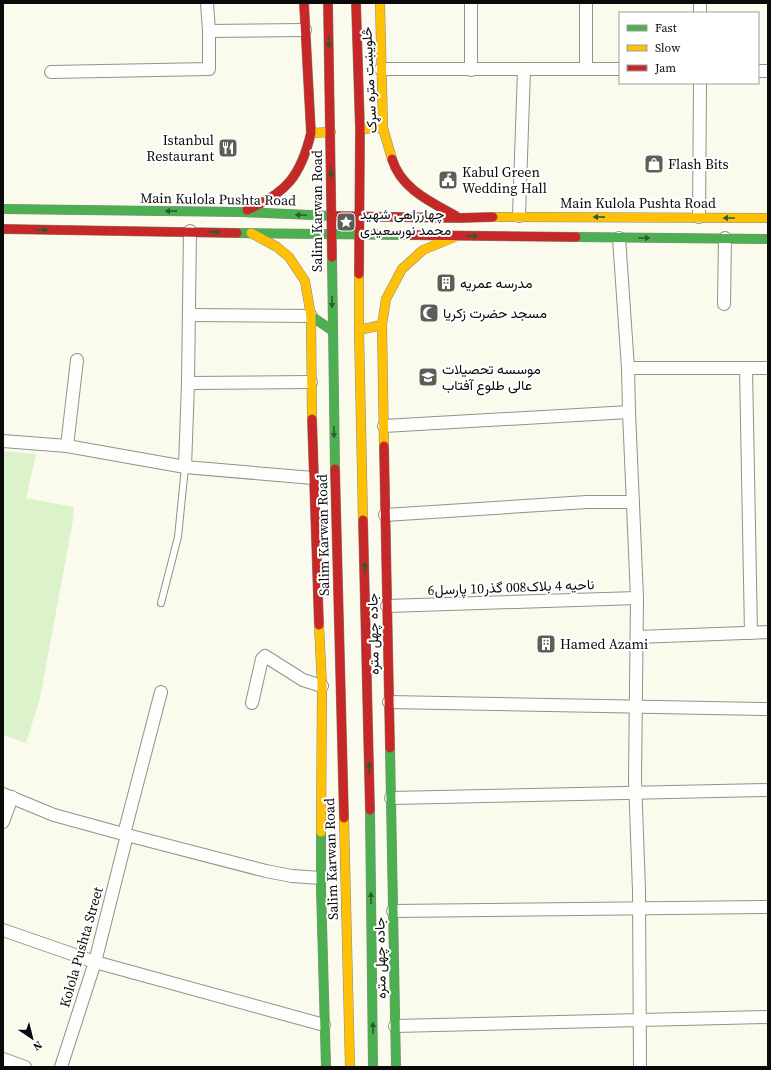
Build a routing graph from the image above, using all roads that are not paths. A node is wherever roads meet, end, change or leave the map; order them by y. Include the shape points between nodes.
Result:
1 (206, 3) edge
2 (304, 3) edge
3 (328, 3) edge
4 (356, 3) edge
5 (380, 3) edge
6 (471, 3) edge
7 (586, 3) edge
8 (304, 30) junction
9 (209, 31) junction
10 (381, 69) junction
11 (524, 69) junction
12 (586, 69) junction
13 (619, 69) edge
14 (471, 70) junction
15 (51, 72) dead end
16 (700, 84) edge
17 (383, 128) junction
18 (360, 129) junction
19 (331, 132) junction
20 (311, 133) junction
21 (3, 209) edge
22 (241, 212) junction
23 (331, 216) junction
24 (360, 216) junction
25 (519, 216) junction
26 (699, 217) junction
27 (460, 218) junction
28 (768, 218) edge
29 (3, 229) edge
30 (190, 231) junction
31 (251, 233) junction
32 (331, 234) junction
33 (360, 235) junction
34 (457, 236) junction
35 (619, 238) junction
36 (725, 238) junction
37 (768, 239) edge
38 (724, 304) dead end
39 (189, 315) junction
40 (311, 316) junction
41 (382, 325) junction
42 (359, 330) junction
43 (333, 331) junction
44 (77, 360) dead end
45 (628, 368) junction
46 (746, 368) junction
47 (768, 368) edge
48 (311, 382) junction
49 (188, 383) junction
50 (629, 412) junction
51 (384, 426) junction
52 (3, 441) edge
53 (67, 446) junction
54 (185, 466) junction
55 (313, 478) junction
56 (633, 502) junction
57 (385, 515) junction
58 (637, 598) junction
59 (161, 603) dead end
60 (387, 606) junction
61 (768, 632) edge
62 (751, 633) junction
63 (637, 638) junction
64 (322, 686) junction
65 (161, 692) dead end
66 (389, 702) junction
67 (252, 703) dead end
68 (637, 707) junction
69 (768, 709) edge
70 (768, 790) edge
71 (636, 793) junction
72 (8, 796) edge
73 (391, 798) junction
74 (3, 822) edge
75 (126, 834) junction
76 (321, 878) junction
77 (768, 906) edge
78 (639, 908) junction
79 (393, 911) junction
80 (3, 930) edge
81 (360, 961) junction
82 (95, 962) junction
83 (768, 1017) edge
84 (641, 1019) junction
85 (324, 1025) junction
86 (395, 1026) junction
87 (3, 1059) edge
88 (25, 1067) edge
89 (61, 1067) edge
90 (326, 1067) edge
91 (350, 1067) edge
92 (373, 1067) edge
93 (396, 1067) edge
94 (640, 1067) edge

1 - 9 street
2 - 8 main road
3 -> 19 main road, Salim Karwan Road
4 - 18 main road, Salim Karwan Road
5 - 10 main road, څلویښت متره سړک
6 - 14 street
7 - 12 street
8 - 9 street
8 - 20 main road
9 - 15 street via 209,69
10 - 14 street
10 - 17 main road, څلویښت متره سړک
11 - 12 street
11 - 14 street
11 - 25 street
12 - 13 street
16 - 26 street
17 - 18 main road
17 - 27 main road, څلویښت متره سړک via 394,166 406,183 421,197
18 - 24 main road, Salim Karwan Road
19 - 20 main road
19 -> 23 main road, Salim Karwan Road
20 - 22 main road via 301,166 292,180 281,192 263,204
22 -> 21 main road, Main Kulola Pushta Road
23 -> 22 main road, Main Kulola Pushta Road
23 - 24 main road, Main Kulola Pushta Road
23 - 32 main road, Salim Karwan Road
24 - 27 main road, Main Kulola Pushta Road
24 - 33 main road, Salim Karwan Road
26 -> 25 main road, Main Kulola Pushta Road
25 - 27 main road, Main Kulola Pushta Road
28 -> 26 main road, Main Kulola Pushta Road
29 -> 30 main road
30 -> 31 main road
30 - 39 street
31 - 32 main road
31 - 40 main road via 278,247 289,258 305,281
32 - 33 main road
32 -> 43 main road, Salim Karwan Road
33 - 34 main road
33 - 42 main road, Salim Karwan Road
34 -> 35 main road
34 - 41 main road, جاده چهل متره via 423,250 402,269 386,299
35 -> 36 main road
35 - 45 street
36 - 37 main road
36 - 38 street
39 - 40 street
39 - 49 street
40 - 43 main road
40 - 48 main road
41 - 42 main road
41 - 51 main road, جاده چهل متره
81 -> 42 main road, Salim Karwan Road via 371,844
43 -> 81 main road, Salim Karwan Road via 336,526
44 - 53 street
45 - 46 street
45 - 50 street
46 - 47 street
46 - 62 street
48 - 49 street
48 - 55 main road
49 - 54 street
50 - 51 street
50 - 56 street
51 - 57 main road, جاده چهل متره
52 - 53 street
53 - 54 street
54 - 55 street
54 - 59 lane via 178,537
55 - 64 main road
56 - 57 street via 587,502
56 - 58 street
57 - 60 main road, جاده چهل متره
58 - 60 street, ناحیه 4 بلاک008 گذر10 پارسل6
58 - 63 street
60 - 66 main road, جاده چهل متره
61 - 62 street
62 - 63 street
63 - 68 street
64 - 67 street via 303,680 265,656 262,659
64 - 76 main road
65 - 75 street, Kolola Pushta Street
66 - 68 street
66 - 73 main road, جاده چهل متره
68 - 69 street
68 - 71 street
70 - 71 street
71 - 73 street
71 - 78 street
72 - 74 street
72 - 75 street via 54,815
73 - 79 main road, جاده چهل متره
75 - 76 street via 266,871
75 - 82 street, Kolola Pushta Street
76 - 85 main road
77 - 78 street
78 - 79 street
78 - 84 street
79 - 86 main road, جاده چهل متره
80 - 82 street
81 - 91 main road, Salim Karwan Road
92 -> 81 main road, Salim Karwan Road
82 - 85 street
82 - 89 street, Kolola Pushta Street
83 - 84 street
84 - 86 street
84 - 94 street
85 - 90 main road
86 - 93 main road, جاده چهل متره
87 - 88 street

